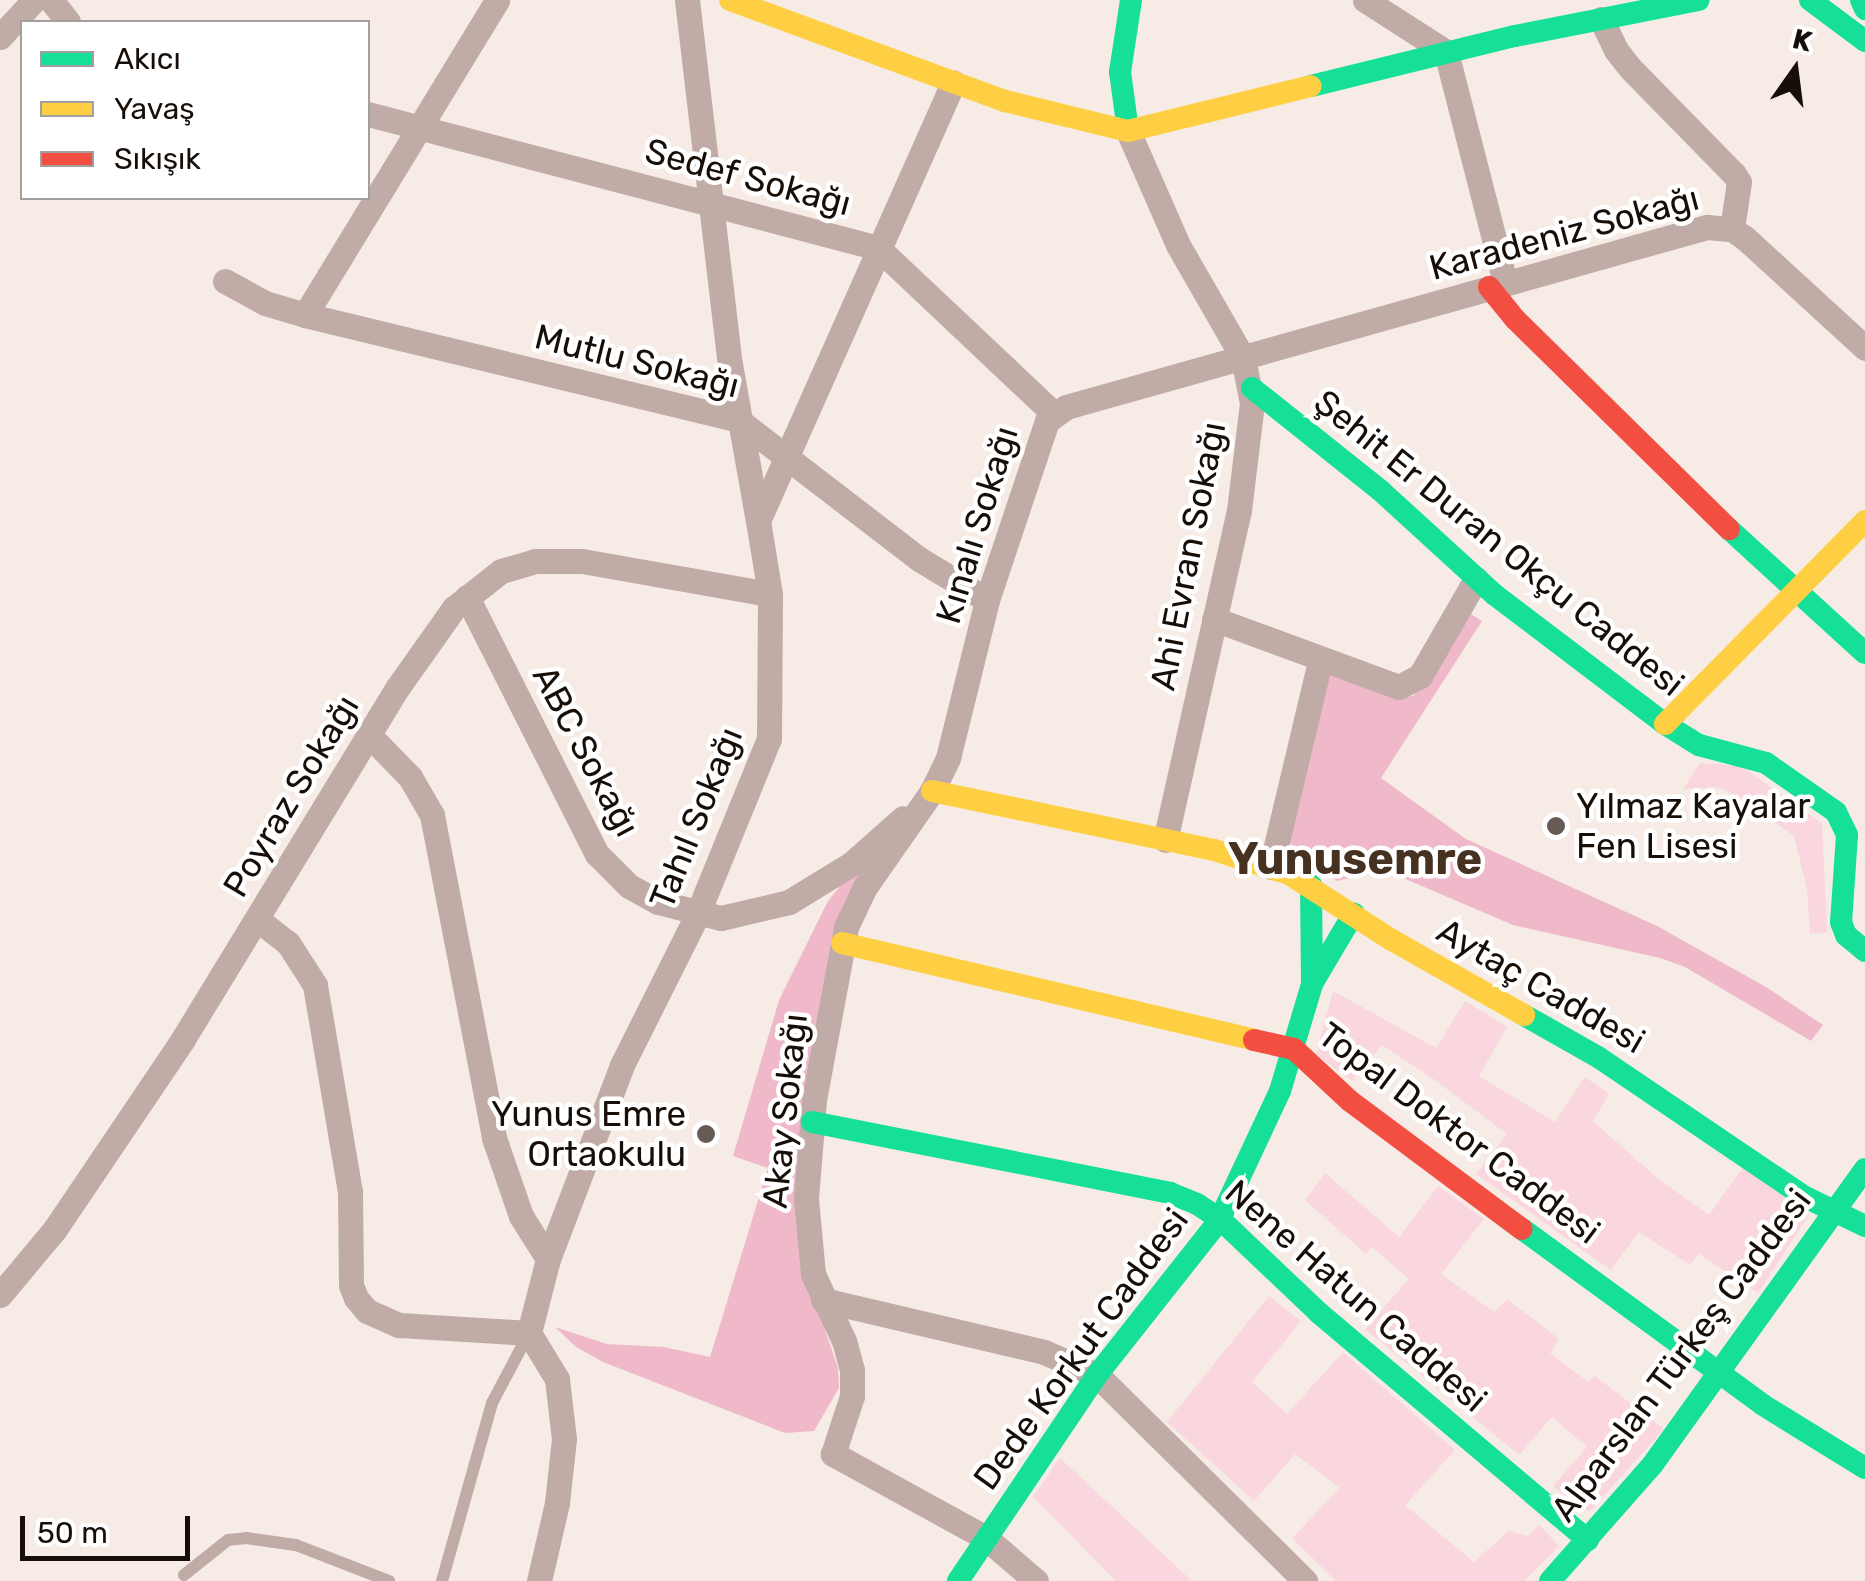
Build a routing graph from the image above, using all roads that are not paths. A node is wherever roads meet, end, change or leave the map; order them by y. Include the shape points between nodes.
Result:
1 (34, 0) edge
2 (51, 0) edge
3 (497, 0) edge
4 (687, 0) edge
5 (730, 0) edge
6 (1131, 0) edge
7 (1365, 0) edge
8 (1810, 0) edge
9 (1861, 0) edge
10 (1682, 1) edge
11 (1865, 9) edge
12 (1601, 19) junction
13 (66, 20) edge
14 (0, 37) edge
15 (1865, 41) edge
16 (1446, 52) junction
17 (954, 82) junction
18 (370, 115) edge
19 (419, 127) junction
20 (1128, 131) junction
21 (711, 203) junction
22 (1732, 229) junction
23 (878, 248) junction
24 (225, 281) dead end
25 (1497, 285) junction
26 (305, 315) junction
27 (1865, 348) edge
28 (1243, 358) junction
29 (1252, 388) junction
30 (1053, 413) junction
31 (738, 420) junction
32 (787, 455) junction
33 (758, 521) junction
34 (1865, 521) edge
35 (1476, 579) junction
36 (1797, 593) junction
37 (770, 594) junction
38 (467, 598) junction
39 (988, 600) junction
40 (1214, 619) junction
41 (1865, 653) edge
42 (1320, 661) junction
43 (1665, 724) junction
44 (369, 735) junction
45 (932, 791) junction
46 (1855, 822) edge
47 (1165, 840) junction
48 (1271, 867) junction
49 (1310, 885) junction
50 (1354, 913) junction
51 (697, 915) junction
52 (257, 919) junction
53 (842, 944) junction
54 (1865, 951) edge
55 (1312, 984) junction
56 (1294, 1049) junction
57 (812, 1122) junction
58 (1865, 1170) edge
59 (1833, 1211) junction
60 (1220, 1219) junction
61 (1865, 1226) edge
62 (548, 1259) junction
63 (0, 1296) edge
64 (824, 1300) junction
65 (529, 1333) junction
66 (1718, 1372) junction
67 (1098, 1375) junction
68 (1865, 1468) edge
69 (986, 1538) junction
70 (1588, 1540) junction
71 (184, 1574) dead end
72 (389, 1581) edge
73 (442, 1581) edge
74 (540, 1581) edge
75 (958, 1581) edge
76 (1036, 1581) edge
77 (1305, 1581) edge
78 (1550, 1581) edge

1 - 14 street
2 - 13 street
3 - 19 street
4 - 21 street, Tahıl Sokağı
5 - 17 street
6 - 20 street via 1120,72
7 - 16 street
8 - 15 street
9 - 11 street
10 - 12 street
12 - 16 street
12 - 22 street via 1616,50 1739,182
16 - 20 street
16 - 25 street
17 - 20 street
17 - 23 street
18 - 19 street, Sedef Sokağı
19 - 21 street, Sedef Sokağı
19 - 26 street
20 - 28 street, Ahi Evran Sokağı via 1178,245
21 - 23 street, Sedef Sokağı
21 - 31 street, Tahıl Sokağı
22 - 25 street, Karadeniz Sokağı via 1684,232
22 - 27 street, Karadeniz Sokağı
23 - 30 street, Sedef Sokağı
23 - 32 street
24 - 26 street, Mutlu Sokağı
25 - 28 street, Karadeniz Sokağı
25 - 36 street via 1515,319
26 - 31 street, Mutlu Sokağı
28 - 29 street, Ahi Evran Sokağı
28 - 30 street, Kınalı Sokağı
29 - 35 street, Şehit Er Duran Okçu Caddesi
29 - 40 street, Ahi Evran Sokağı via 1244,480
30 - 39 street, Kınalı Sokağı via 1041,432
31 - 32 street, Mutlu Sokağı
31 - 33 street, Tahıl Sokağı
32 - 33 street
32 - 39 street, Mutlu Sokağı via 920,559
33 - 37 street, Tahıl Sokağı
34 - 36 street
35 - 42 street via 1420,676 1407,686
35 - 43 street, Şehit Er Duran Okçu Caddesi
36 - 41 street
36 - 43 street
37 - 38 street, Poyraz Sokağı via 582,562 535,561 502,571
37 - 51 street, Tahıl Sokağı via 770,739
38 - 44 street, Poyraz Sokağı via 430,636
38 - 51 street, ABC Sokağı via 597,854 629,886
39 - 45 street, Kınalı Sokağı via 957,732
40 - 42 street
40 - 47 street, Ahi Evran Sokağı
42 - 48 street
43 - 46 street, Şehit Er Duran Okçu Caddesi via 1699,744 1766,763
44 - 52 street, Poyraz Sokağı
44 - 62 street via 410,776 432,814 494,1138 521,1216
45 - 47 street, Aytaç Caddesi
45 - 51 street, ABC Sokağı via 850,864 789,902 736,916
45 - 53 street, Akay Sokağı via 854,905
46 - 54 street, Şehit Er Duran Okçu Caddesi via 1841,922
47 - 48 street, Aytaç Caddesi
48 - 49 street, Aytaç Caddesi
49 - 50 street, Aytaç Caddesi
49 - 55 street, Dede Korkut Caddesi
50 - 55 street, Dede Korkut Caddesi
50 - 59 street, Aytaç Caddesi via 1598,1057
51 - 62 street, Tahıl Sokağı via 622,1066
52 - 63 street, Poyraz Sokağı via 55,1229
52 - 65 street via 288,944 315,985 350,1190 356,1298 367,1311 399,1324
53 - 56 street, Topal Doktor Caddesi
53 - 57 street, Akay Sokağı
55 - 56 street, Dede Korkut Caddesi
56 - 60 street, Dede Korkut Caddesi
56 - 66 street, Topal Doktor Caddesi via 1388,1130
57 - 60 street, Nene Hatun Caddesi via 1170,1192
57 - 64 street, Akay Sokağı via 808,1239
58 - 59 street, Alparslan Türkeş Caddesi
59 - 61 street, Aytaç Caddesi
59 - 66 street, Alparslan Türkeş Caddesi
60 - 67 street, Dede Korkut Caddesi
60 - 70 street, Nene Hatun Caddesi via 1320,1313
62 - 65 street, Tahıl Sokağı
64 - 67 street via 1044,1352
64 - 69 street, Akay Sokağı via 852,1370 852,1396 833,1454
65 - 73 lane via 492,1403
65 - 74 street via 557,1379 562,1403 557,1502
66 - 68 street, Topal Doktor Caddesi
66 - 70 street, Alparslan Türkeş Caddesi
67 - 69 street, Dede Korkut Caddesi
67 - 77 street
69 - 75 street, Dede Korkut Caddesi
69 - 76 street, Akay Sokağı
70 - 78 street, Alparslan Türkeş Caddesi
71 - 72 lane via 228,1540 246,1538 296,1545

